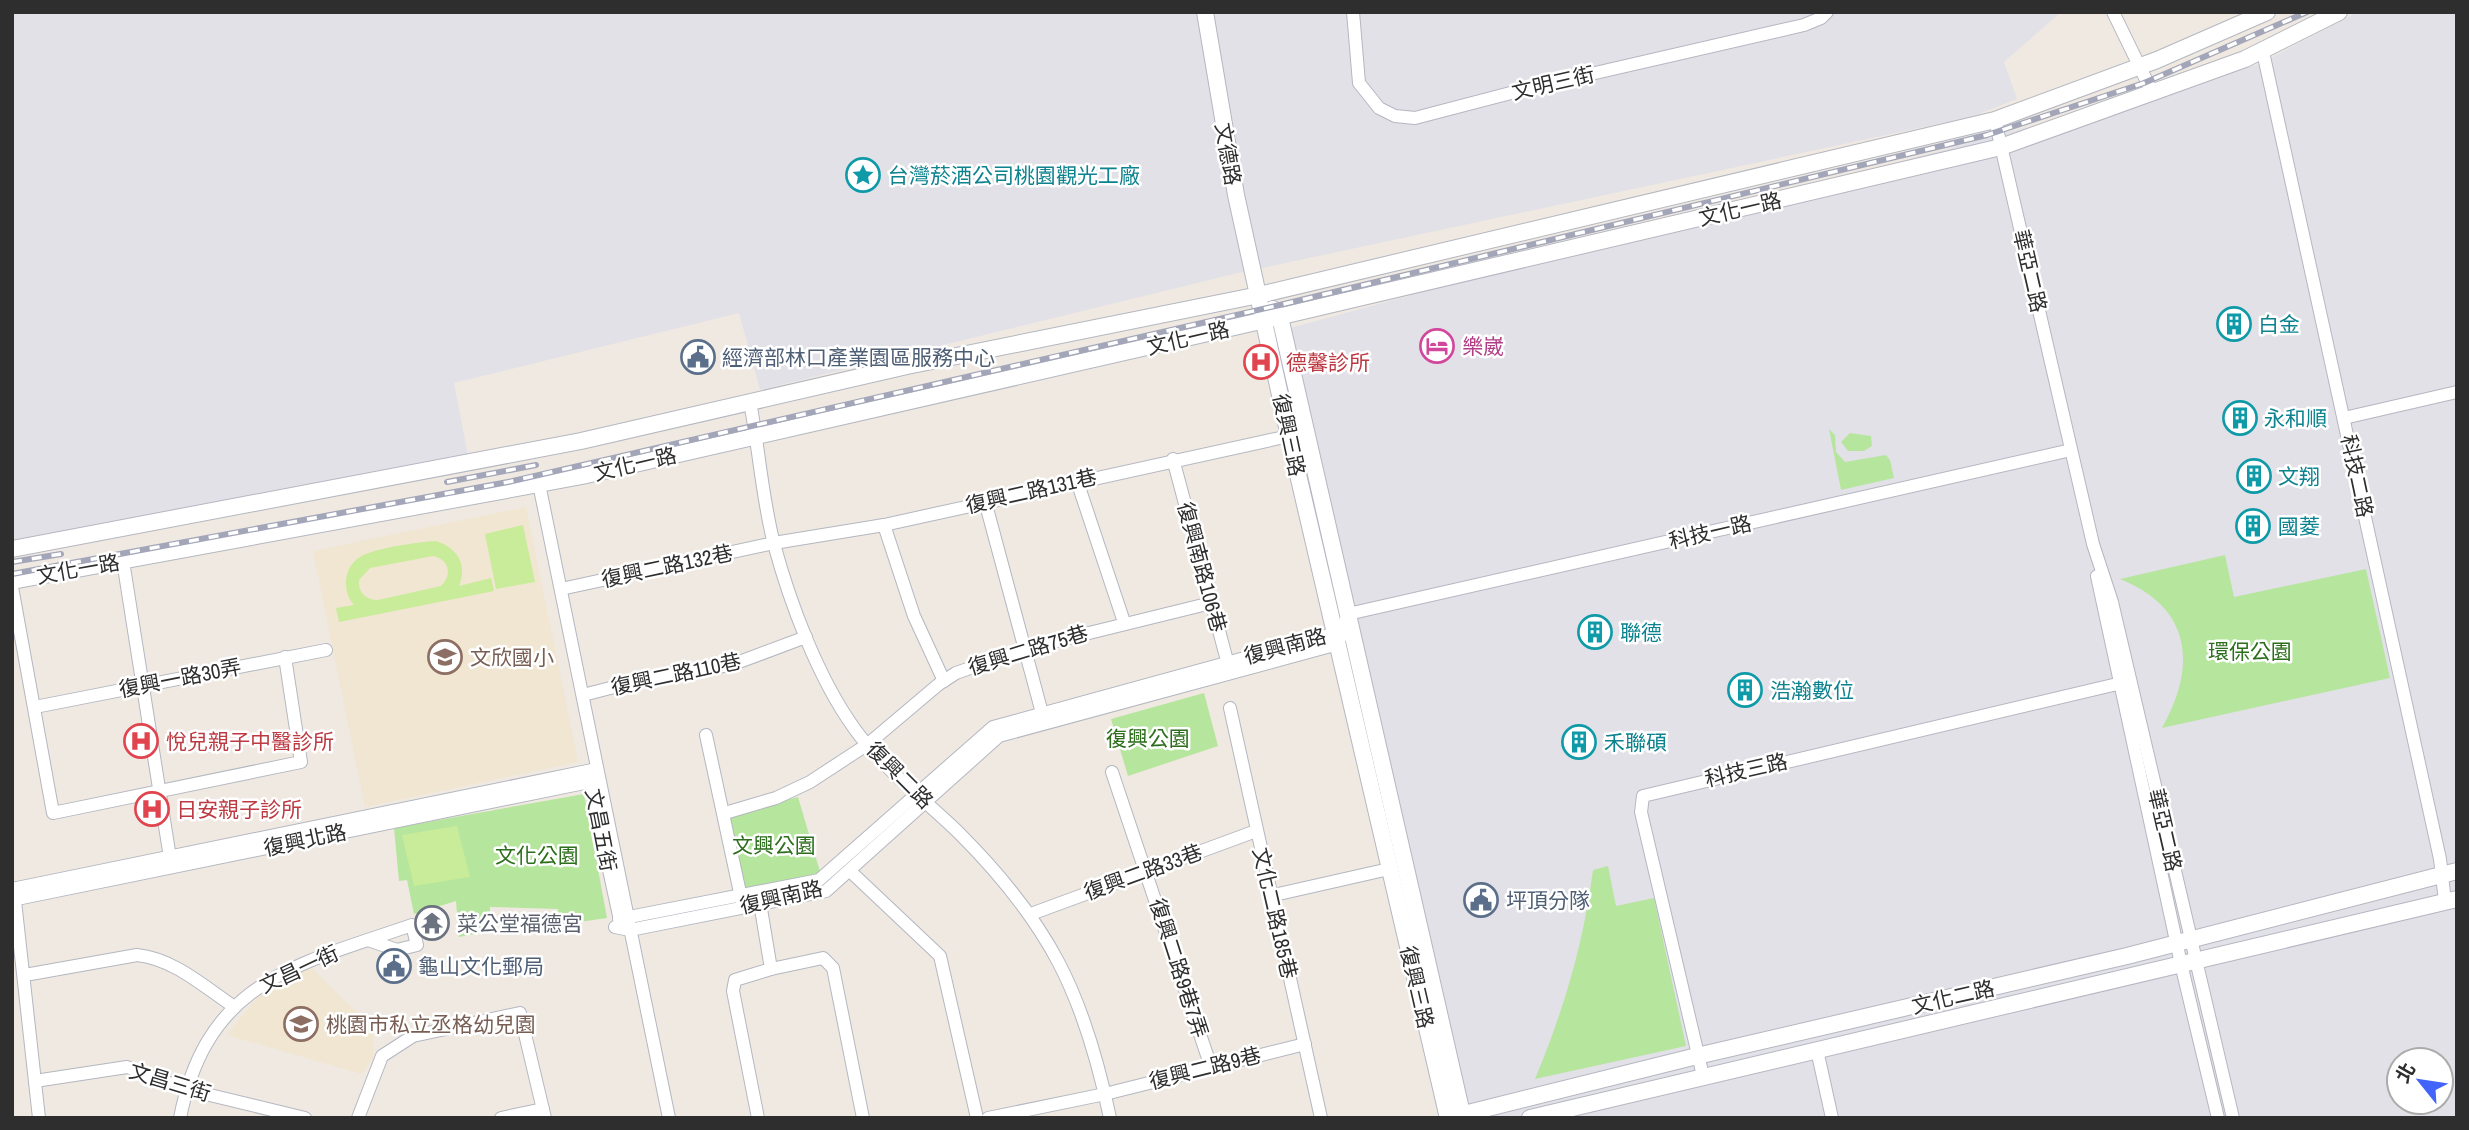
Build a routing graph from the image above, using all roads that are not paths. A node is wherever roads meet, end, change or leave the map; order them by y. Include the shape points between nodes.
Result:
1 (1205, 12) edge
2 (1353, 12) edge
3 (1827, 12) edge
4 (2113, 12) edge
5 (2267, 12) edge
6 (2339, 12) edge
7 (2263, 52) junction
8 (2140, 67) junction
9 (2152, 94) junction
10 (1995, 120) junction
11 (2001, 147) junction
12 (1259, 295) junction
13 (1273, 319) junction
14 (2457, 392) edge
15 (750, 402) junction
16 (2344, 418) junction
17 (756, 436) junction
18 (1289, 436) junction
19 (2071, 450) junction
20 (1173, 459) junction
21 (1077, 481) junction
22 (539, 484) junction
23 (985, 501) junction
24 (884, 525) junction
25 (774, 543) junction
26 (12, 549) edge
27 (123, 561) junction
28 (12, 581) edge
29 (12, 587) edge
30 (561, 589) junction
31 (1211, 603) junction
32 (1348, 614) junction
33 (1124, 622) junction
34 (806, 636) junction
35 (1337, 638) junction
36 (1024, 649) junction
37 (326, 650) dead end
38 (285, 657) junction
39 (1227, 662) junction
40 (1231, 675) junction
41 (944, 681) junction
42 (2124, 682) junction
43 (142, 685) junction
44 (583, 695) junction
45 (35, 707) junction
46 (1230, 708) dead end
47 (1042, 713) junction
48 (706, 735) dead end
49 (868, 744) junction
50 (1374, 764) junction
51 (951, 772) junction
52 (1112, 772) dead end
53 (595, 777) junction
54 (157, 792) junction
55 (922, 798) junction
56 (725, 813) junction
57 (1256, 831) junction
58 (170, 862) junction
59 (1146, 869) junction
60 (1389, 869) junction
61 (850, 871) junction
62 (2450, 873) edge
63 (13, 894) edge
64 (1270, 896) junction
65 (742, 900) junction
66 (2451, 900) edge
67 (760, 903) junction
68 (1031, 914) junction
69 (623, 925) junction
70 (368, 940) dead end
71 (2184, 941) junction
72 (2188, 962) junction
73 (771, 969) junction
74 (25, 975) junction
75 (233, 1006) junction
76 (1305, 1044) junction
77 (1817, 1050) junction
78 (1697, 1056) junction
79 (1211, 1067) junction
80 (1703, 1076) junction
81 (35, 1082) junction
82 (185, 1089) junction
83 (1105, 1094) junction
84 (544, 1113) edge
85 (1455, 1117) edge
86 (39, 1118) edge
87 (180, 1118) edge
88 (305, 1118) edge
89 (358, 1118) edge
90 (501, 1118) edge
91 (661, 1118) edge
92 (669, 1118) edge
93 (758, 1118) edge
94 (863, 1118) edge
95 (977, 1118) edge
96 (988, 1118) edge
97 (1110, 1118) edge
98 (1321, 1118) edge
99 (1531, 1118) edge
100 (1832, 1118) edge
101 (2218, 1118) edge
102 (2233, 1118) edge

1 - 12 street, 文德路 via 1236,195
2 - 3 street, 文明三街 via 1359,83 1379,108 1415,118 1804,25
4 - 8 street
5 - 8 street, 文化一路
6 - 7 street, 文化一路
7 - 9 street, 文化一路
7 - 16 street, 科技二路
8 - 9 street
8 - 10 street, 文化一路
9 - 11 street, 文化一路
10 - 11 street, 華亞二路
10 - 12 street, 文化一路
11 - 13 street, 文化一路
11 - 19 street, 華亞二路
12 - 13 street
12 - 15 street, 文化一路
13 - 17 street, 文化一路
13 - 18 street, 復興三路
13 - 32 street, 復興三路
14 - 16 street
15 - 17 street, 復興二路
15 - 26 street, 文化一路 via 581,441
16 - 62 street, 科技二路
17 - 22 street, 文化一路
17 - 25 street, 復興二路
18 - 20 street, 復興二路131巷
18 - 35 street, 復興三路
19 - 32 street, 科技一路
19 - 42 street, 華亞二路 via 2093,544 2101,603
20 - 21 street, 復興二路131巷
20 - 31 street, 復興南路106巷
21 - 23 street, 復興二路131巷
21 - 33 street
22 - 27 street, 文化一路
22 - 30 street, 文昌五街
23 - 24 street, 復興二路131巷
23 - 36 street
24 - 25 street, 復興二路131巷
24 - 41 street via 914,616
25 - 30 street, 復興二路132巷
25 - 34 street, 復興二路
27 - 28 street, 文化一路
27 - 43 street
29 - 45 street
30 - 44 street, 文昌五街
31 - 33 street, 復興二路75巷
31 - 39 street, 復興南路106巷
32 - 35 street, 復興南路
32 - 50 street, 復興三路
33 - 36 street, 復興二路75巷
34 - 44 street, 復興二路110巷 via 732,665 665,674
34 - 49 street, 復興二路 via 844,713
35 - 39 street, 復興南路
35 - 40 street, 復興南路
35 - 50 street, 復興三路
36 - 41 street, 復興二路75巷
36 - 47 street
37 - 38 street, 復興一路30弄
38 - 43 street, 復興一路30弄
38 - 54 street via 301,762
39 - 40 street, 復興南路106巷
39 - 47 street, 復興南路
40 - 51 street, 復興南路 via 999,736
41 - 49 street, 復興二路75巷
42 - 71 street, 華亞二路
42 - 78 street, 科技三路 via 1643,796 1641,812
43 - 45 street, 復興一路30弄
43 - 54 street
44 - 53 street, 文昌五街
45 - 54 street via 53,813
46 - 57 street, 文化二路185巷
47 - 51 street, 復興南路 via 993,727
48 - 56 street
49 - 55 street, 復興二路
49 - 56 street, 復興二路75巷 via 810,782
50 - 60 street, 復興三路
50 - 85 street, 復興三路
51 - 55 street, 復興南路
52 - 59 street, 復興二路9巷7弄
53 - 58 street, 復興北路
53 - 69 street, 文昌五街
54 - 58 street
55 - 61 street, 復興南路
55 - 65 street, 復興南路 via 819,880
55 - 68 street, 復興二路 via 1004,879
56 - 65 street
57 - 59 street, 復興二路33巷
57 - 64 street, 文化二路185巷
58 - 63 street, 復興北路
59 - 68 street, 復興二路33巷
59 - 79 street, 復興二路9巷7弄
60 - 64 street
60 - 85 street, 復興三路
61 - 67 street, 復興南路 via 826,891
61 - 95 street via 940,956
62 - 66 street, 科技二路
62 - 71 street, 文化二路
63 - 74 street
64 - 76 street, 文化二路185巷
65 - 67 street, 復興南路
65 - 69 street, 復興南路
66 - 72 street, 文化二路
67 - 73 street
68 - 83 street, 復興二路 via 1079,1006
69 - 91 street, 文昌五街
69 - 92 street, 文昌五街
70 - 75 street, 文昌一街 via 280,972
71 - 72 street, 華亞二路
71 - 78 street, 文化二路
72 - 77 street, 文化二路
72 - 101 street, 華亞二路
72 - 102 street, 華亞二路
73 - 93 street via 735,980 733,991
73 - 94 street via 823,958 833,968
74 - 75 street via 150,956 169,963
74 - 81 street
75 - 82 street, 文昌一街
76 - 79 street, 復興二路9巷
76 - 98 street, 文化二路185巷
77 - 80 street, 文化二路
77 - 100 street
78 - 80 street, 科技三路
78 - 85 street, 文化二路
79 - 83 street, 復興二路9巷
80 - 99 street, 文化二路
81 - 82 street, 文昌三街 via 127,1067
81 - 86 street
82 - 87 street, 文昌一街
82 - 88 street, 文昌三街
83 - 96 street, 復興二路9巷
83 - 97 street, 復興二路
84 - 89 street via 520,1013 414,1036 382,1056
84 - 90 street

